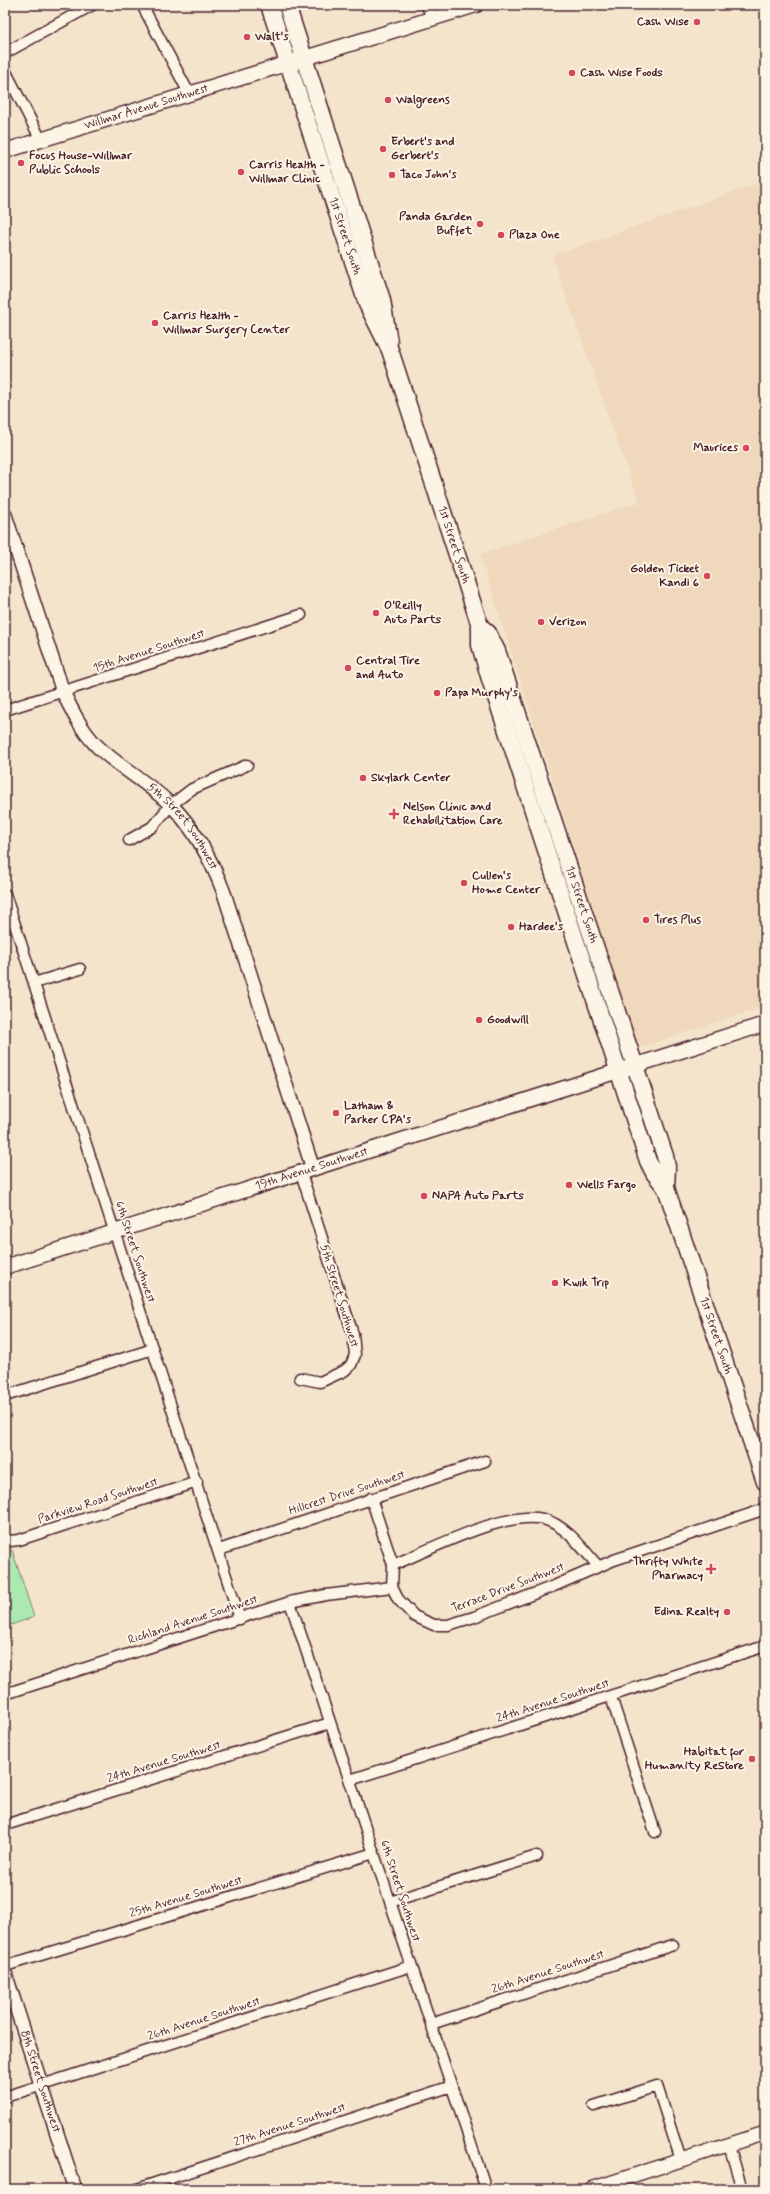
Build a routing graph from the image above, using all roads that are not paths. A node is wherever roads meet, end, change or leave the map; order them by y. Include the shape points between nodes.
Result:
1 (92, 5) edge
2 (142, 5) edge
3 (269, 5) edge
4 (287, 5) edge
5 (427, 5) edge
6 (476, 5) edge
7 (432, 19) junction
8 (5, 53) edge
9 (303, 60) junction
10 (288, 64) junction
11 (5, 70) edge
12 (190, 95) junction
13 (41, 140) junction
14 (5, 151) edge
15 (390, 350) junction
16 (5, 515) edge
17 (301, 615) dead end
18 (480, 626) junction
19 (63, 692) junction
20 (5, 710) edge
21 (247, 765) dead end
22 (171, 804) junction
23 (129, 840) dead end
24 (5, 894) edge
25 (80, 968) dead end
26 (34, 983) junction
27 (765, 1024) edge
28 (635, 1065) junction
29 (619, 1070) junction
30 (307, 1170) junction
31 (666, 1188) junction
32 (115, 1232) junction
33 (5, 1267) edge
34 (153, 1349) junction
35 (300, 1378) dead end
36 (5, 1396) edge
37 (485, 1461) dead end
38 (196, 1482) junction
39 (765, 1482) edge
40 (371, 1498) junction
41 (765, 1508) edge
42 (6, 1540) edge
43 (219, 1550) junction
44 (393, 1565) junction
45 (598, 1566) junction
46 (392, 1587) junction
47 (290, 1602) junction
48 (240, 1619) junction
49 (765, 1646) edge
50 (5, 1694) edge
51 (611, 1697) junction
52 (330, 1723) junction
53 (350, 1780) junction
54 (5, 1825) edge
55 (655, 1832) dead end
56 (374, 1853) junction
57 (537, 1856) dead end
58 (390, 1902) junction
59 (673, 1945) dead end
60 (5, 1966) edge
61 (412, 1966) junction
62 (5, 1973) edge
63 (431, 2024) junction
64 (41, 2086) junction
65 (452, 2086) junction
66 (5, 2097) edge
67 (594, 2106) dead end
68 (765, 2133) edge
69 (729, 2145) junction
70 (681, 2160) junction
71 (75, 2189) edge
72 (137, 2189) edge
73 (486, 2189) edge
74 (591, 2189) edge
75 (742, 2189) edge

1 - 8 street
2 - 12 street
3 - 10 main road, 1st Street South
4 - 9 main road, 1st Street South
5 - 7 street
6 - 7 main road, Willmar Avenue Southwest
7 - 9 main road, Willmar Avenue Southwest
9 - 10 main road, Willmar Avenue Southwest
9 - 15 main road, 1st Street South via 382,300
10 - 12 main road, Willmar Avenue Southwest
10 - 15 main road, 1st Street South via 367,304
11 - 13 street
12 - 13 main road, Willmar Avenue Southwest
13 - 14 main road, Willmar Avenue Southwest
15 - 18 main road, 1st Street South
16 - 19 street, 5th Street Southwest
17 - 19 street, 15th Avenue Southwest
18 - 28 main road, 1st Street South via 488,633 497,651
18 - 29 main road, 1st Street South via 480,645 489,676
19 - 20 street, 15th Avenue Southwest
19 - 22 street, 5th Street Southwest via 81,726 96,745
21 - 22 street via 203,783
22 - 23 street via 152,827
22 - 30 street, 5th Street Southwest via 202,845 219,881
24 - 26 street, 6th Street Southwest
25 - 26 street
26 - 32 street, 6th Street Southwest
27 - 28 main road, 19th Avenue Southwest
28 - 29 main road, 19th Avenue Southwest
28 - 31 main road, 1st Street South via 665,1156
29 - 30 main road, 19th Avenue Southwest
29 - 31 main road, 1st Street South via 648,1161
30 - 32 main road, 19th Avenue Southwest
30 - 35 street, 5th Street Southwest via 356,1351 351,1365 336,1376 320,1382
31 - 39 main road, 1st Street South
32 - 33 main road, 19th Avenue Southwest
32 - 34 street, 6th Street Southwest
34 - 36 street
34 - 38 street, 6th Street Southwest
37 - 40 street, Hillcrest Drive Southwest
38 - 42 street, Parkview Road Southwest via 18,1540
38 - 43 street, 6th Street Southwest
40 - 43 street, Hillcrest Drive Southwest
40 - 44 street
41 - 45 street, Terrace Drive Southwest
43 - 48 street, 6th Street Southwest
44 - 45 street via 491,1524 529,1518 544,1520 559,1528 577,1542
44 - 46 street
45 - 46 street, Terrace Drive Southwest via 554,1586 448,1625 434,1625 414,1616 398,1599
46 - 47 street, Richland Avenue Southwest
47 - 48 street, Richland Avenue Southwest
47 - 52 street, 6th Street Southwest
48 - 50 street, Richland Avenue Southwest
49 - 51 street, 24th Avenue Southwest
51 - 53 street, 24th Avenue Southwest
51 - 55 street
52 - 53 street, 6th Street Southwest
52 - 54 street, 24th Avenue Southwest
53 - 56 street, 6th Street Southwest
56 - 58 street, 6th Street Southwest
56 - 60 street, 25th Avenue Southwest
57 - 58 street
58 - 61 street, 6th Street Southwest
59 - 63 street, 26th Avenue Southwest
61 - 63 street, 6th Street Southwest
61 - 64 street, 26th Avenue Southwest
62 - 64 street, 8th Street Southwest
63 - 65 street, 6th Street Southwest
64 - 66 street, 26th Avenue Southwest
64 - 71 street, 8th Street Southwest
65 - 72 street, 27th Avenue Southwest
65 - 73 street, 6th Street Southwest
67 - 70 street via 657,2086
68 - 69 street
69 - 70 street
69 - 75 street
70 - 74 street

